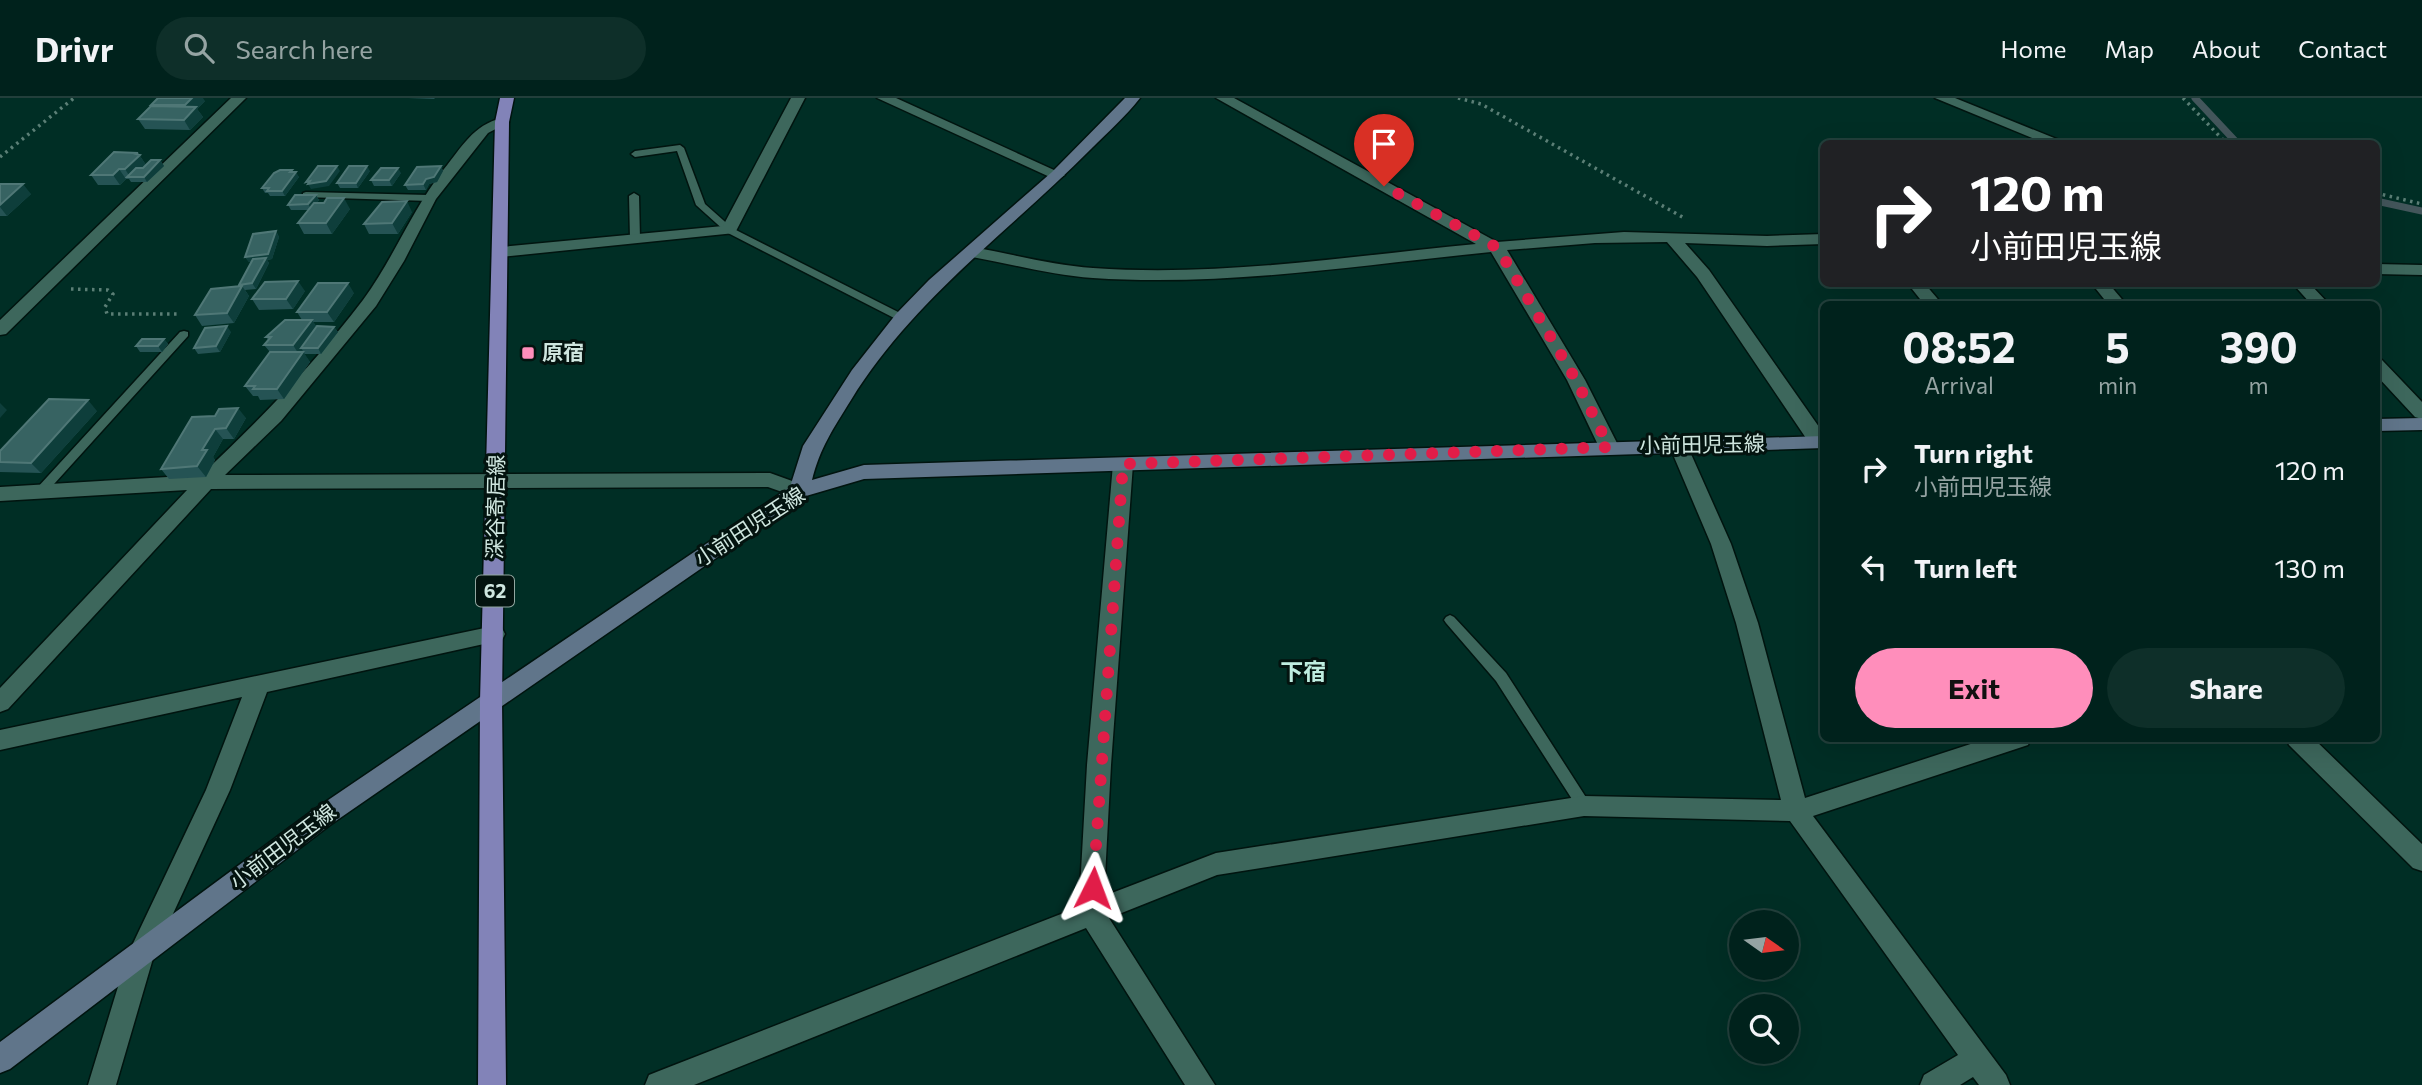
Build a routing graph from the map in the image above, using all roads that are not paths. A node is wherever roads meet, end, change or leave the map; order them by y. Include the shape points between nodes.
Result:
1 (239, 98) edge
2 (507, 98) edge
3 (798, 98) edge
4 (884, 98) edge
5 (1133, 98) edge
6 (1223, 98) edge
7 (1942, 98) edge
8 (502, 122) junction
9 (2052, 140) edge
10 (635, 154) dead end
11 (1057, 175) junction
12 (306, 195) edge
13 (634, 196) dead end
14 (429, 198) junction
15 (729, 230) junction
16 (1671, 237) junction
17 (635, 239) junction
18 (1820, 239) edge
19 (1498, 248) junction
20 (500, 252) junction
21 (972, 252) junction
22 (2380, 269) edge
23 (2422, 270) edge
24 (1919, 287) edge
25 (2103, 287) edge
26 (2304, 287) edge
27 (1930, 301) edge
28 (2114, 301) edge
29 (2317, 301) edge
30 (902, 318) junction
31 (0, 330) edge
32 (184, 334) dead end
33 (2380, 370) edge
34 (2421, 422) edge
35 (2380, 425) edge
36 (1820, 441) edge
37 (1820, 442) edge
38 (1678, 445) junction
39 (1609, 447) junction
40 (1123, 464) junction
41 (206, 482) junction
42 (496, 482) junction
43 (41, 491) junction
44 (799, 491) junction
45 (0, 494) edge
46 (1450, 620) dead end
47 (494, 634) junction
48 (258, 684) junction
49 (491, 701) junction
50 (0, 703) edge
51 (0, 740) edge
52 (2008, 742) edge
53 (2301, 742) edge
54 (1584, 806) junction
55 (1796, 811) junction
56 (2422, 860) edge
57 (1091, 913) junction
58 (141, 954) junction
59 (0, 1059) edge
60 (1977, 1059) junction
61 (102, 1085) edge
62 (492, 1085) edge
63 (659, 1085) edge
64 (1201, 1085) edge
65 (1934, 1085) edge
66 (1996, 1085) edge

1 - 31 street
2 - 8 main road, 深谷寄居線 / 62
3 - 15 street
4 - 11 street
5 - 11 main road
6 - 19 street
7 - 9 street
8 - 14 street via 483,130
8 - 20 main road, 深谷寄居線 / 62
10 - 15 lane via 680,149 701,205
11 - 21 main road
12 - 14 lane
13 - 17 lane
14 - 41 street via 370,302 343,327 274,417
15 - 17 street
15 - 30 lane
16 - 18 street
16 - 19 street via 1596,238
16 - 36 street via 1703,274
17 - 20 street
19 - 21 street via 1203,273 1095,272
19 - 39 street via 1576,380
20 - 42 main road, 深谷寄居線 / 62
21 - 30 main road
22 - 23 street
24 - 27 street
25 - 28 street
26 - 29 street
30 - 44 main road via 858,374 810,451
32 - 43 lane
33 - 34 street
34 - 35 main road
37 - 38 main road, 小前田児玉線
38 - 39 main road, 小前田児玉線
38 - 55 street via 1721,544 1747,623
39 - 40 main road, 小前田児玉線
40 - 44 main road, 小前田児玉線 via 864,472
40 - 57 street
41 - 42 street
41 - 43 street
41 - 50 street
42 - 44 street via 770,480
42 - 47 main road, 深谷寄居線 / 62
43 - 45 street
44 - 49 main road, 小前田児玉線
46 - 54 lane via 1501,677
47 - 48 street
47 - 49 main road, 深谷寄居線 / 62
48 - 51 street
48 - 58 street via 218,790
49 - 58 main road, 小前田児玉線 via 321,818
49 - 62 main road, 深谷寄居線 / 62
52 - 55 street
53 - 56 street
54 - 55 street
54 - 57 street via 1216,864
55 - 60 street
57 - 63 street
57 - 64 street
58 - 59 main road, 小前田児玉線
58 - 61 street
60 - 65 street
60 - 66 street

